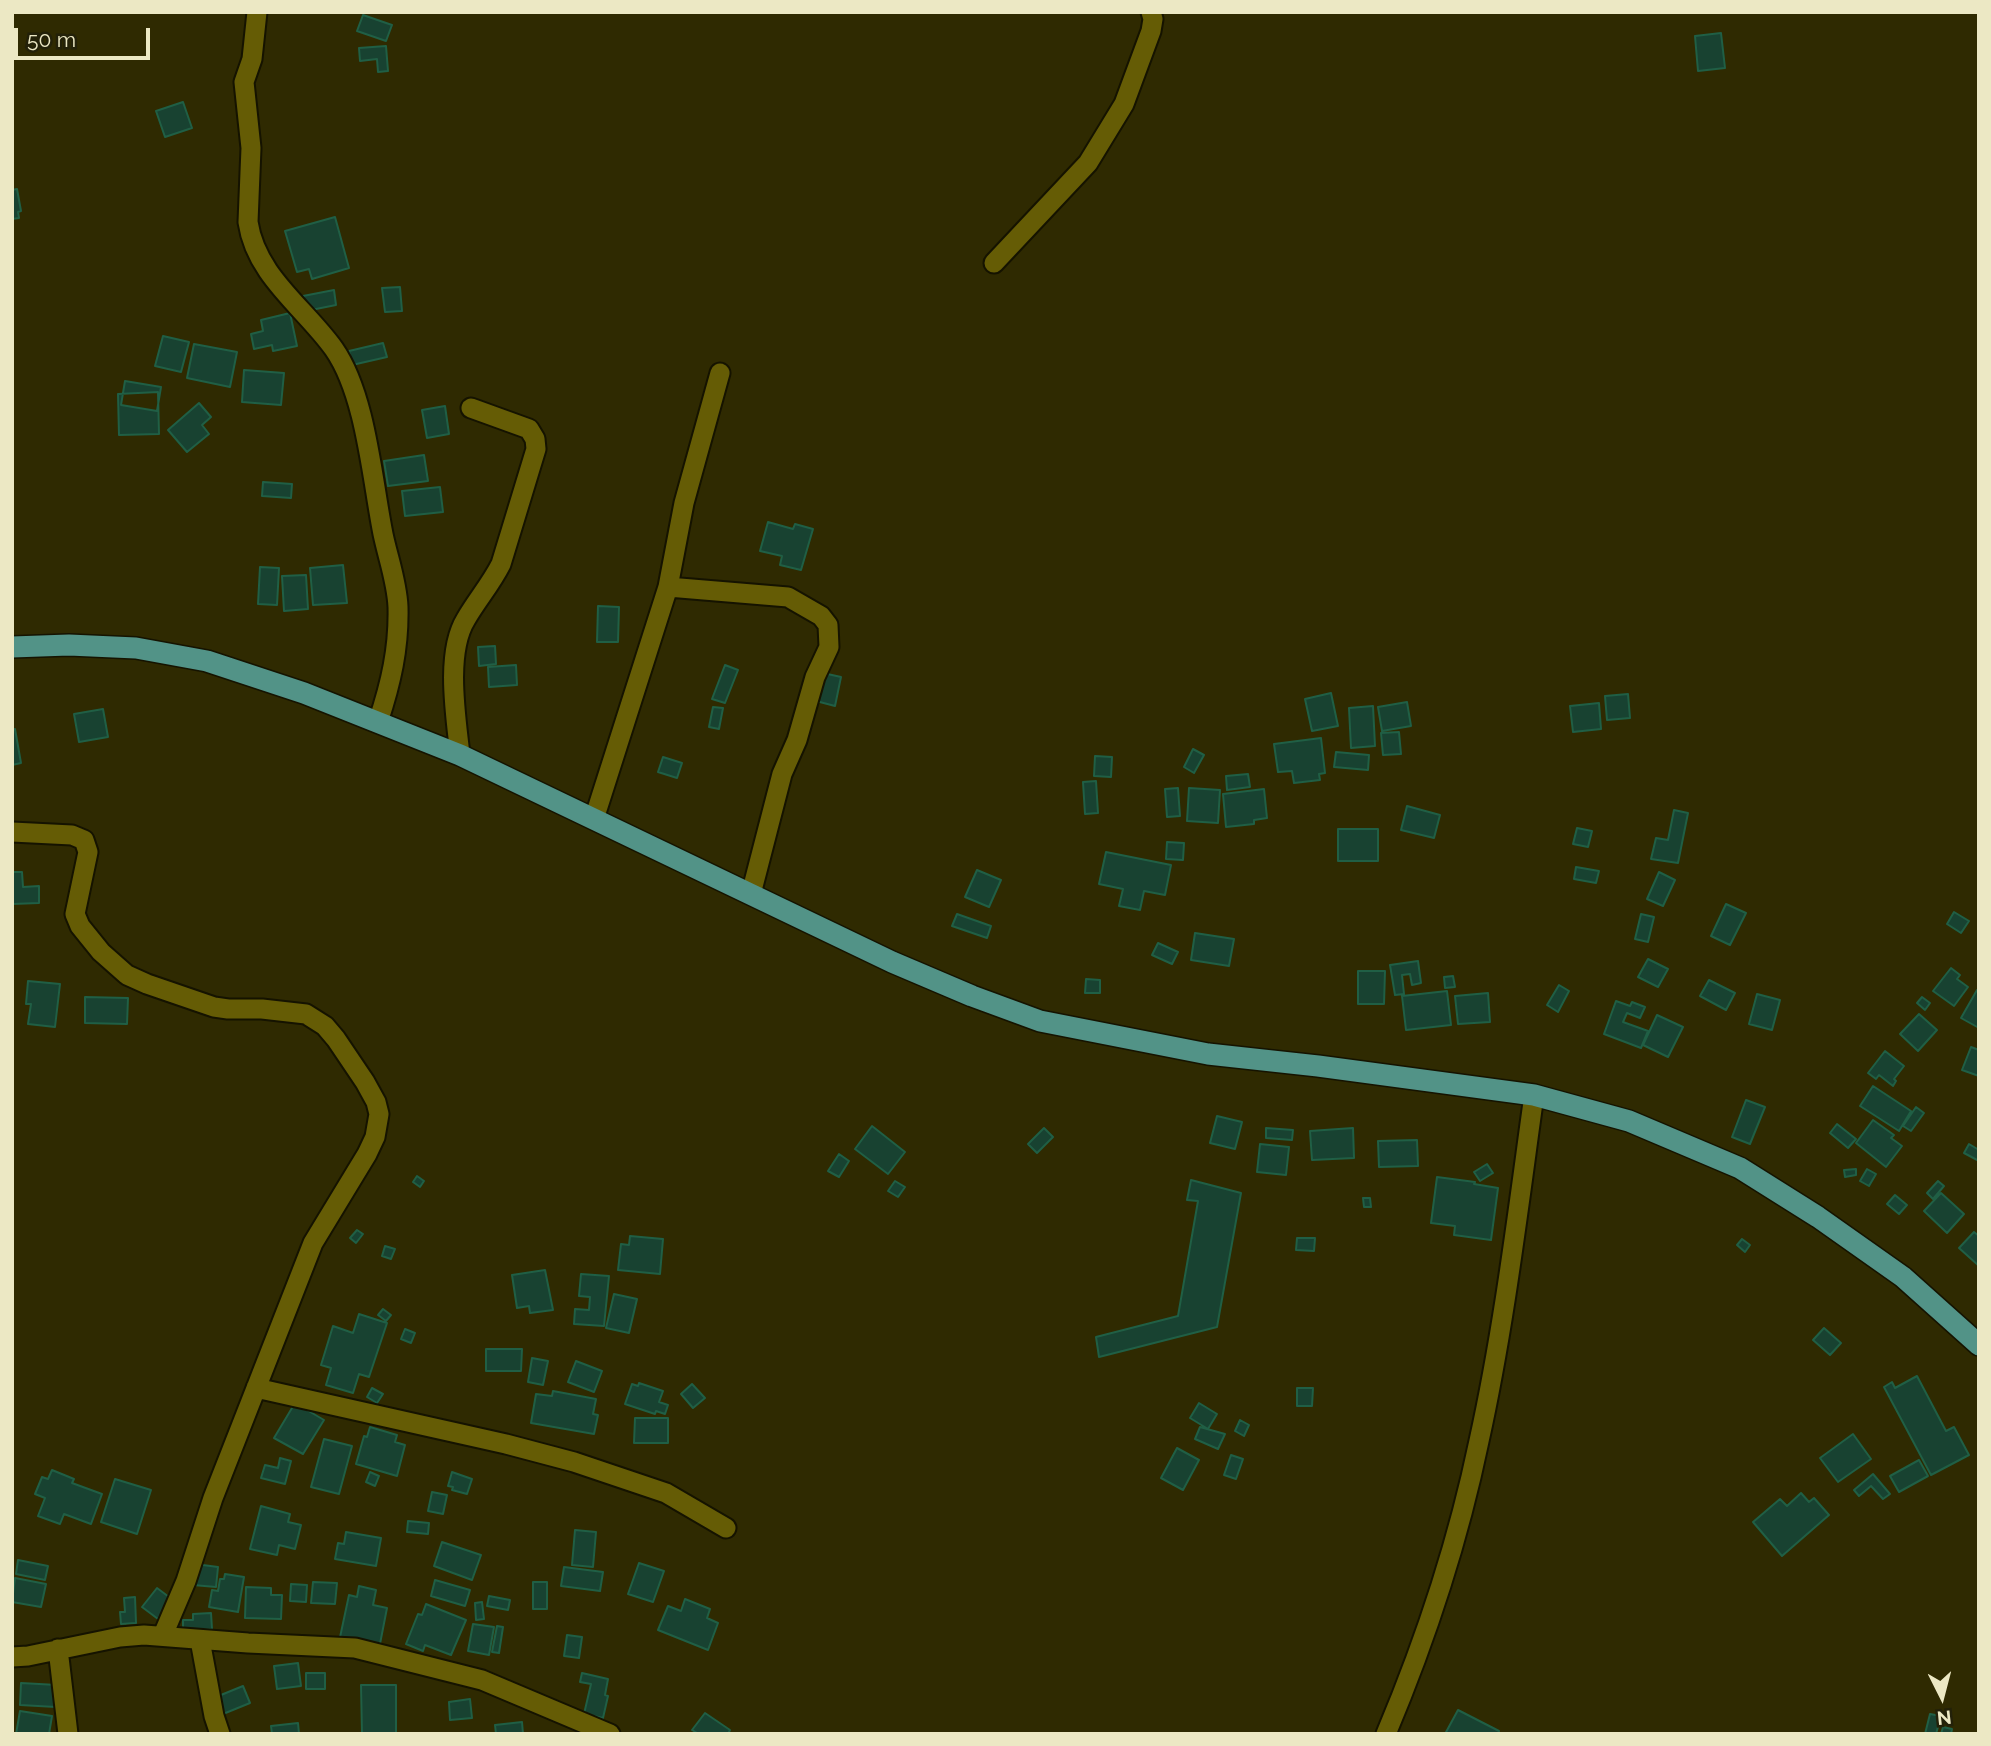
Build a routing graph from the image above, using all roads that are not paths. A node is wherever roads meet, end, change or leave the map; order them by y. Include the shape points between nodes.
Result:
1 (257, 12) edge
2 (1151, 12) edge
3 (994, 263) dead end
4 (720, 373) dead end
5 (471, 408) dead end
6 (668, 587) junction
7 (12, 647) edge
8 (378, 722) junction
9 (460, 754) junction
10 (594, 819) junction
11 (12, 832) edge
12 (751, 894) junction
13 (1534, 1095) junction
14 (1979, 1345) edge
15 (256, 1388) junction
16 (726, 1528) dead end
17 (163, 1635) junction
18 (200, 1640) junction
19 (58, 1649) junction
20 (12, 1657) edge
21 (68, 1734) edge
22 (220, 1734) edge
23 (610, 1734) edge
24 (1386, 1734) edge

1 - 8 street via 252,59 244,82 251,148 250,234 268,273 341,361 371,457 398,606 394,668
2 - 3 street via 1151,31 1124,104 1088,163
4 - 6 street via 684,503
5 - 9 street via 529,429 536,449 501,564 458,637 454,692
6 - 10 street
6 - 12 street via 788,597 828,625 829,647 782,774
7 - 8 main road via 136,648 207,661
8 - 9 main road
9 - 10 main road
10 - 12 main road
11 - 15 street via 72,835 84,840 88,852 75,914 101,951 127,975 214,1007 306,1014 325,1026 376,1102 375,1137 313,1244
12 - 13 main road via 892,962 1059,1027 1208,1054
13 - 14 main road via 1629,1121 1740,1168 1903,1278
13 - 24 street via 1479,1441 1432,1614
15 - 16 street via 574,1462 666,1493
15 - 17 street
17 - 18 street
17 - 19 street via 120,1637
18 - 22 street
18 - 23 street via 355,1648 400,1658 482,1680
19 - 20 street
19 - 21 street

